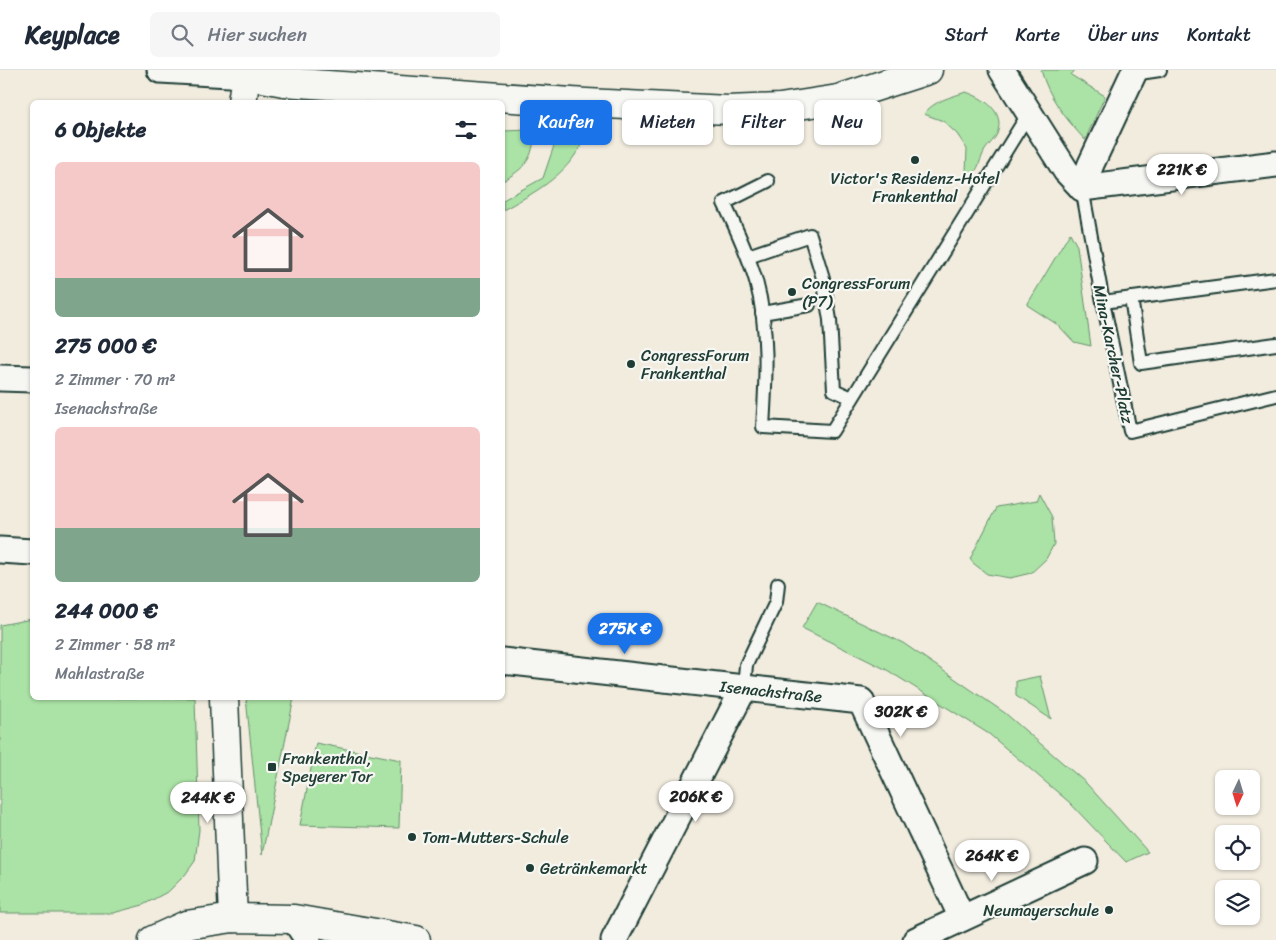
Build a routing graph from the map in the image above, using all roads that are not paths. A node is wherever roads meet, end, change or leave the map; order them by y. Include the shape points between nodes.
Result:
1 (160, 70) edge
2 (928, 70) edge
3 (1002, 70) edge
4 (1160, 70) edge
5 (247, 72) edge
6 (1134, 72) edge
7 (350, 87) junction
8 (242, 100) edge
9 (324, 100) edge
10 (1029, 113) junction
11 (1276, 164) edge
12 (768, 181) dead end
13 (1082, 188) junction
14 (748, 256) junction
15 (1276, 279) edge
16 (1131, 298) junction
17 (1103, 302) junction
18 (809, 305) dead end
19 (762, 313) junction
20 (1276, 344) edge
21 (0, 378) edge
22 (30, 379) edge
23 (1276, 395) edge
24 (852, 398) junction
25 (0, 550) edge
26 (30, 552) edge
27 (778, 584) dead end
28 (505, 661) edge
29 (744, 688) junction
30 (224, 700) edge
31 (1084, 861) dead end
32 (232, 918) junction
33 (962, 918) junction
34 (301, 930) edge
35 (154, 940) edge
36 (416, 940) edge
37 (614, 940) edge
38 (916, 940) edge

1 - 5 street
2 - 7 main road via 838,99 780,108 728,110
3 - 10 street
4 - 6 lane
5 - 7 main road via 284,82
5 - 8 main road
6 - 13 street
7 - 9 main road
10 - 13 street via 1066,171
10 - 24 lane
11 - 13 street
12 - 14 lane via 724,202
13 - 17 lane, Mina-Karcher-Platz
14 - 19 lane
14 - 24 lane via 810,236 823,278 830,320 834,390
15 - 16 lane
16 - 17 lane
16 - 20 lane via 1141,363
17 - 23 lane, Mina-Karcher-Platz via 1130,431
18 - 19 lane
19 - 24 lane via 766,356 764,427 832,431
21 - 22 street
25 - 26 street
27 - 29 lane via 776,602 746,665
28 - 29 street, Isenachstraße
29 - 33 street, Isenachstraße via 861,701
29 - 37 street
30 - 32 main road
31 - 33 street
32 - 34 main road
32 - 35 main road via 186,925
33 - 38 street
34 - 36 main road

